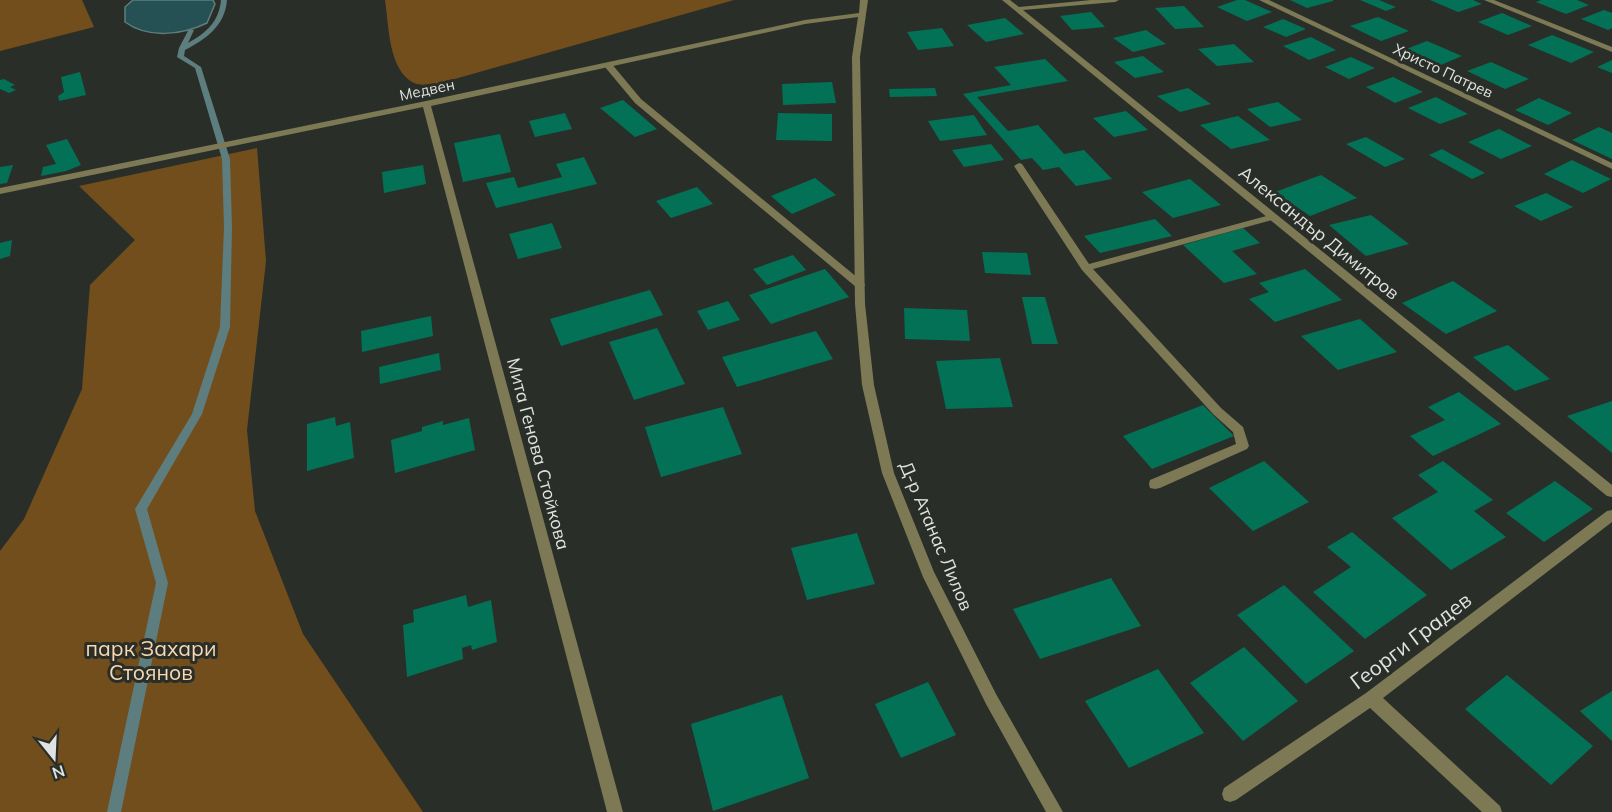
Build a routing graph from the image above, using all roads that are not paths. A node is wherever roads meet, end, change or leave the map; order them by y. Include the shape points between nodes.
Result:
1 (864, 0) edge
2 (1006, 0) edge
3 (1115, 0) edge
4 (1263, 0) edge
5 (1488, 0) edge
6 (1016, 9) junction
7 (860, 15) junction
8 (1612, 50) edge
9 (608, 65) junction
10 (426, 104) junction
11 (1019, 166) dead end
12 (1612, 166) edge
13 (0, 192) edge
14 (1274, 217) junction
15 (1086, 268) junction
16 (860, 285) junction
17 (1155, 484) dead end
18 (1612, 492) edge
19 (1612, 515) edge
20 (1371, 698) junction
21 (1230, 794) dead end
22 (615, 812) edge
23 (1055, 812) edge
24 (1494, 812) edge

1 - 7 street, Д-р Атанас Лилов
2 - 6 street, Александър Димитров
3 - 6 street
4 - 12 street, Христо Патрев
5 - 8 street
6 - 14 street, Александър Димитров
7 - 9 street, Медвен via 805,22
7 - 16 street, Д-р Атанас Лилов via 856,57
9 - 10 street, Медвен
9 - 16 street via 638,101
10 - 13 street, Медвен
10 - 22 street, Мита Генова Стойкова
11 - 15 street
14 - 15 street
14 - 18 street, Александър Димитров
15 - 17 street via 1239,430 1242,446
16 - 23 street, Д-р Атанас Лилов via 868,385 888,473 928,573
19 - 20 street, Георги Градев
20 - 21 street, Георги Градев
20 - 24 street

